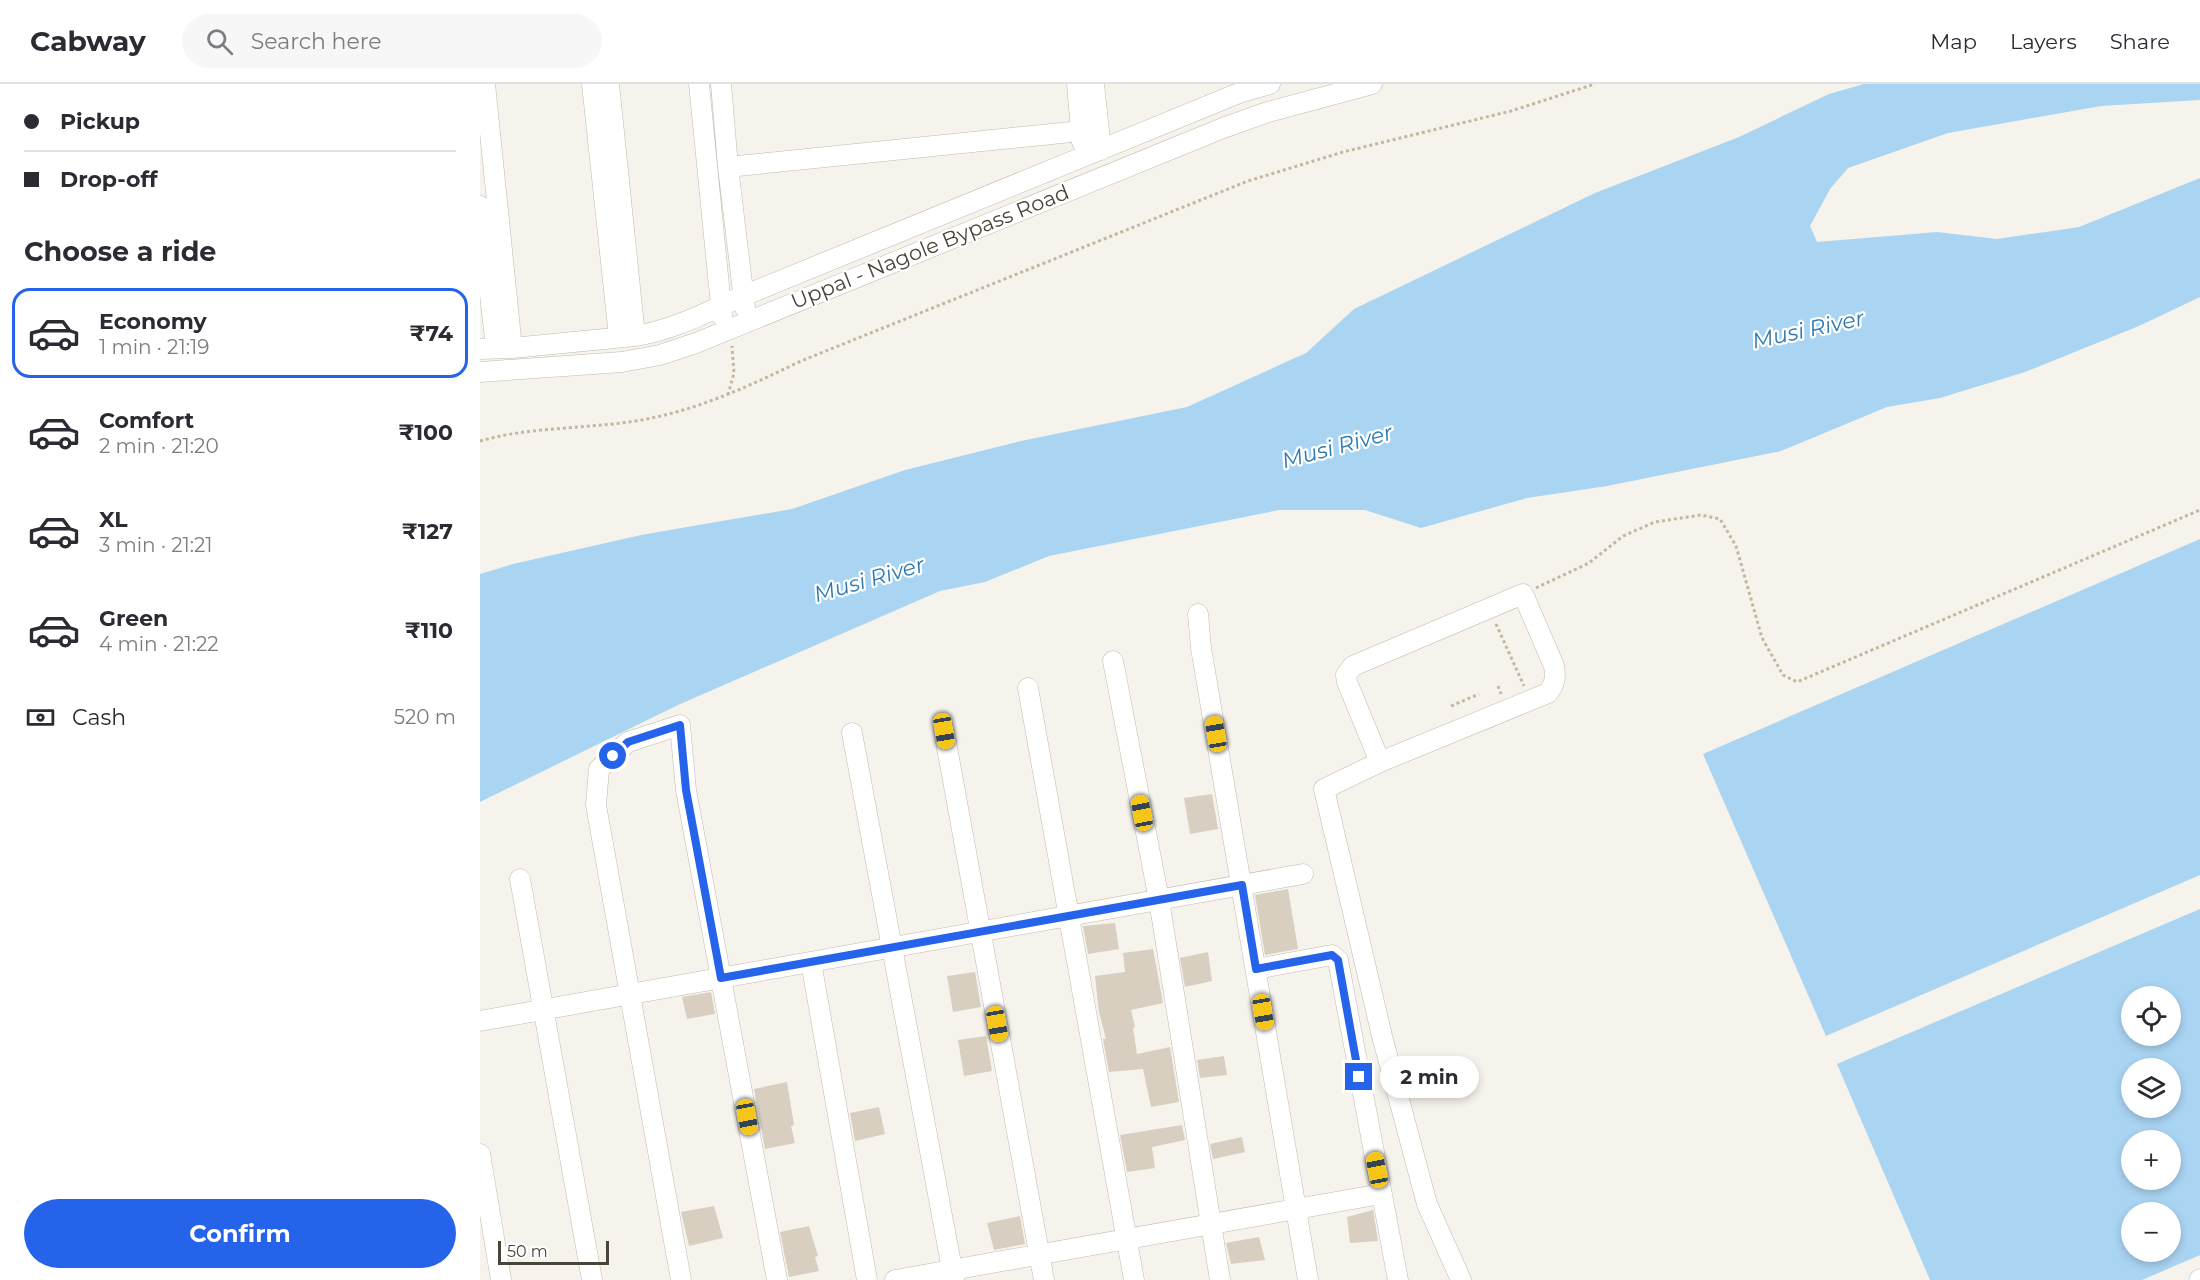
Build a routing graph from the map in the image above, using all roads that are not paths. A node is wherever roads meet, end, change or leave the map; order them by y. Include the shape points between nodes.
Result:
1 (485, 84) edge
2 (592, 84) edge
3 (609, 84) edge
4 (699, 84) edge
5 (721, 84) edge
6 (1077, 84) edge
7 (1094, 84) edge
8 (1372, 84) edge
9 (1262, 85) edge
10 (1239, 89) edge
11 (1081, 131) junction
12 (1092, 153) junction
13 (728, 167) junction
14 (480, 206) edge
15 (743, 296) junction
16 (720, 306) junction
17 (748, 322) junction
18 (726, 330) junction
19 (627, 337) junction
20 (496, 348) edge
21 (480, 372) edge
22 (1198, 614) dead end
23 (1113, 661) dead end
24 (1028, 688) dead end
25 (944, 731) dead end
26 (852, 733) dead end
27 (1380, 762) junction
28 (1303, 874) dead end
29 (520, 879) dead end
30 (1242, 885) junction
31 (1159, 900) junction
32 (1069, 915) junction
33 (980, 931) junction
34 (891, 947) junction
35 (811, 962) junction
36 (1256, 969) junction
37 (721, 978) junction
38 (630, 994) junction
39 (545, 1010) junction
40 (480, 1021) edge
41 (480, 1154) edge
42 (1381, 1194) junction
43 (1295, 1209) junction
44 (1211, 1225) junction
45 (1128, 1240) junction
46 (1040, 1256) junction
47 (954, 1275) edge
48 (501, 1280) edge
49 (592, 1280) edge
50 (681, 1280) edge
51 (777, 1280) edge
52 (867, 1280) edge
53 (895, 1280) edge
54 (1044, 1280) edge
55 (1134, 1280) edge
56 (1220, 1280) edge
57 (1308, 1280) edge
58 (1398, 1280) edge
59 (1461, 1280) edge

1 - 20 street
2 - 19 street
3 - 19 street
4 - 16 street
5 - 13 street
6 - 11 street
7 - 12 street
8 - 17 street, Uppal - Nagole Bypass Road via 1223,128
9 - 10 street, Uppal - Nagole Bypass Road
10 - 12 street, Uppal - Nagole Bypass Road
11 - 12 street
11 - 13 street
12 - 15 street, Uppal - Nagole Bypass Road
13 - 15 street
14 - 20 street
15 - 16 street, Uppal - Nagole Bypass Road
15 - 17 street
16 - 18 street
16 - 19 street, Uppal - Nagole Bypass Road via 654,333
17 - 18 street, Uppal - Nagole Bypass Road
18 - 21 street, Uppal - Nagole Bypass Road via 669,352 622,362
19 - 20 street, Uppal - Nagole Bypass Road
22 - 30 street
23 - 31 street
24 - 32 street
25 - 33 street
26 - 34 street
27 - 27 street via 1347,682 1348,670 1522,594 1554,666 1556,676 1548,693
27 - 59 street via 1324,789 1382,1036 1427,1204
28 - 30 street
29 - 39 street
30 - 31 street
30 - 36 street
31 - 32 street
31 - 44 street
32 - 33 street
32 - 45 street
33 - 34 street
33 - 46 street
34 - 35 street
34 - 47 street
35 - 37 street
35 - 52 street
36 - 42 street via 1332,955 1338,960
36 - 43 street
37 - 38 street
37 - 38 street via 686,790 680,725 628,742 599,769 596,805
37 - 51 street
38 - 39 street
38 - 50 street
39 - 40 street
39 - 49 street
41 - 48 street
42 - 43 street
42 - 58 street
43 - 44 street
43 - 57 street
44 - 45 street
44 - 56 street
45 - 46 street
45 - 55 street
46 - 47 street
46 - 54 street
47 - 53 street

